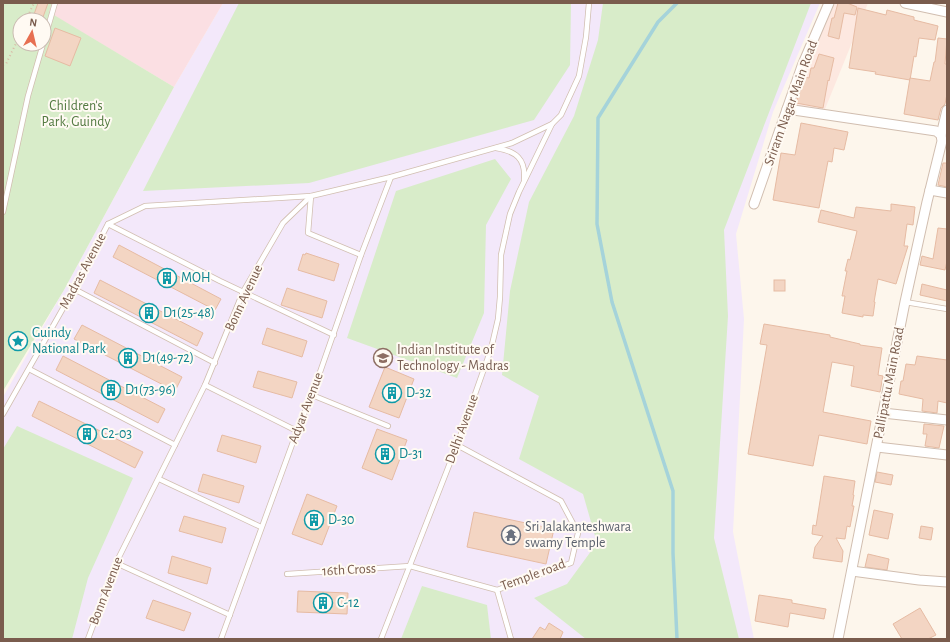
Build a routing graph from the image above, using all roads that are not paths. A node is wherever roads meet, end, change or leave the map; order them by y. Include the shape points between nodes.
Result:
1 (55, 3) edge
2 (589, 3) edge
3 (829, 3) edge
4 (905, 3) edge
5 (947, 12) edge
6 (52, 14) edge
7 (41, 52) edge
8 (787, 109) junction
9 (947, 110) edge
10 (552, 124) junction
11 (938, 133) junction
12 (495, 148) junction
13 (944, 150) edge
14 (391, 178) junction
15 (524, 183) junction
16 (930, 190) junction
17 (947, 193) edge
18 (311, 196) junction
19 (754, 204) dead end
20 (3, 212) edge
21 (108, 224) junction
22 (361, 255) junction
23 (74, 289) junction
24 (243, 292) junction
25 (905, 302) junction
26 (947, 309) edge
27 (334, 335) junction
28 (215, 363) junction
29 (30, 368) junction
30 (205, 385) junction
31 (312, 395) junction
32 (3, 414) edge
33 (883, 414) junction
34 (947, 420) edge
35 (388, 426) dead end
36 (297, 431) junction
37 (175, 445) junction
38 (458, 445) junction
39 (877, 447) junction
40 (947, 456) edge
41 (159, 479) junction
42 (261, 527) junction
43 (116, 563) junction
44 (410, 566) junction
45 (852, 571) junction
46 (287, 574) dead end
47 (947, 582) edge
48 (497, 590) junction
49 (230, 615) junction
50 (88, 639) edge
51 (221, 639) edge
52 (381, 639) edge
53 (511, 639) edge
54 (838, 639) edge

1 - 6 lane
2 - 10 lane via 579,76 561,115
3 - 8 street, Sriram Nagar Main Road
4 - 5 street
7 - 20 lane via 28,96
8 - 11 street
8 - 19 street, Sriram Nagar Main Road
9 - 11 street, Pallipattu Main Road
10 - 12 lane
10 - 15 lane, Delhi Avenue
11 - 13 street, Pallipattu Main Road
12 - 14 lane
12 - 15 lane via 507,150 518,156 524,169
13 - 16 street, Pallipattu Main Road
14 - 18 lane
14 - 22 lane, Adyar Avenue
15 - 38 lane, Delhi Avenue via 510,214 501,255 498,319
16 - 17 street
16 - 25 street, Pallipattu Main Road
18 - 21 lane, Madras Avenue via 145,206
18 - 22 lane via 308,233
18 - 24 lane, Bonn Avenue via 283,223
21 - 23 lane, Madras Avenue
21 - 24 lane
22 - 27 lane, Adyar Avenue
23 - 28 lane
23 - 29 lane, Madras Avenue
24 - 27 lane
24 - 28 lane, Bonn Avenue
25 - 26 lane
25 - 33 street, Pallipattu Main Road
27 - 31 lane, Adyar Avenue
28 - 30 lane, Bonn Avenue
29 - 32 lane, Madras Avenue
29 - 37 lane
30 - 36 lane
30 - 37 lane, Bonn Avenue
31 - 35 lane
31 - 36 lane, Adyar Avenue
33 - 34 street
33 - 39 street, Pallipattu Main Road
36 - 42 lane, Adyar Avenue
37 - 41 lane, Bonn Avenue
38 - 44 lane, Delhi Avenue
38 - 48 lane, Temple road via 561,501 578,533 571,563
39 - 40 street
39 - 45 street, Pallipattu Main Road
41 - 42 lane
41 - 43 lane, Bonn Avenue
42 - 49 lane, Adyar Avenue
43 - 49 lane
43 - 50 lane, Bonn Avenue
44 - 46 lane, 16th Cross
44 - 48 lane, Temple road
44 - 52 lane, Delhi Avenue
45 - 47 street
45 - 54 street, Pallipattu Main Road
48 - 53 lane
49 - 51 lane, Adyar Avenue

